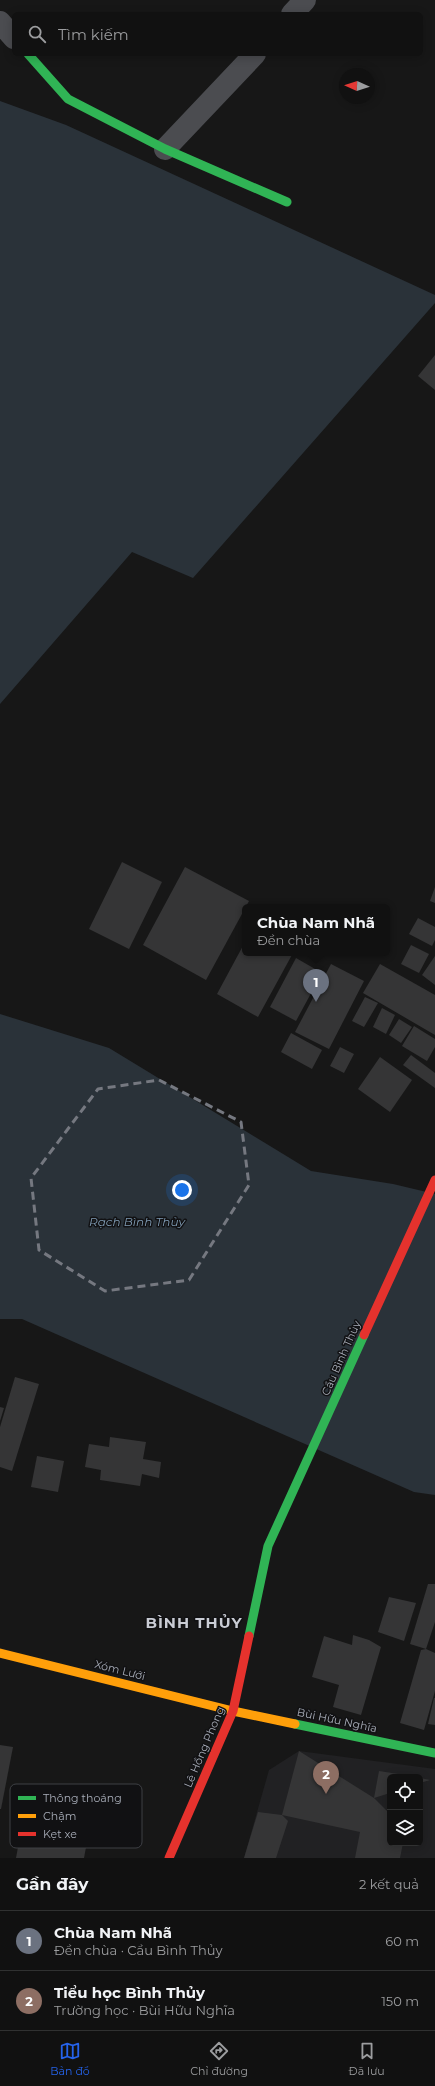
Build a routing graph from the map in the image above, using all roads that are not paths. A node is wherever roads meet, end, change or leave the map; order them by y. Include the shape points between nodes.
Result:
1 (306, 0) edge
2 (294, 12) edge
3 (0, 22) edge
4 (12, 36) edge
5 (30, 56) edge
6 (253, 56) edge
7 (165, 149) junction
8 (287, 202) dead end
9 (435, 1180) edge
10 (268, 1546) joint
11 (0, 1653) edge
12 (233, 1711) junction
13 (435, 1752) edge
14 (169, 1858) edge

1 - 2 street
3 - 4 street
5 - 7 main road via 68,99
6 - 7 street
7 - 8 main road
9 - 10 main road, Cầu Bình Thủy
10 - 12 main road, Lê Hồng Phong
11 - 12 main road, Xóm Lưới
12 - 13 main road, Bùi Hữu Nghĩa
12 - 14 main road, Lê Hồng Phong

